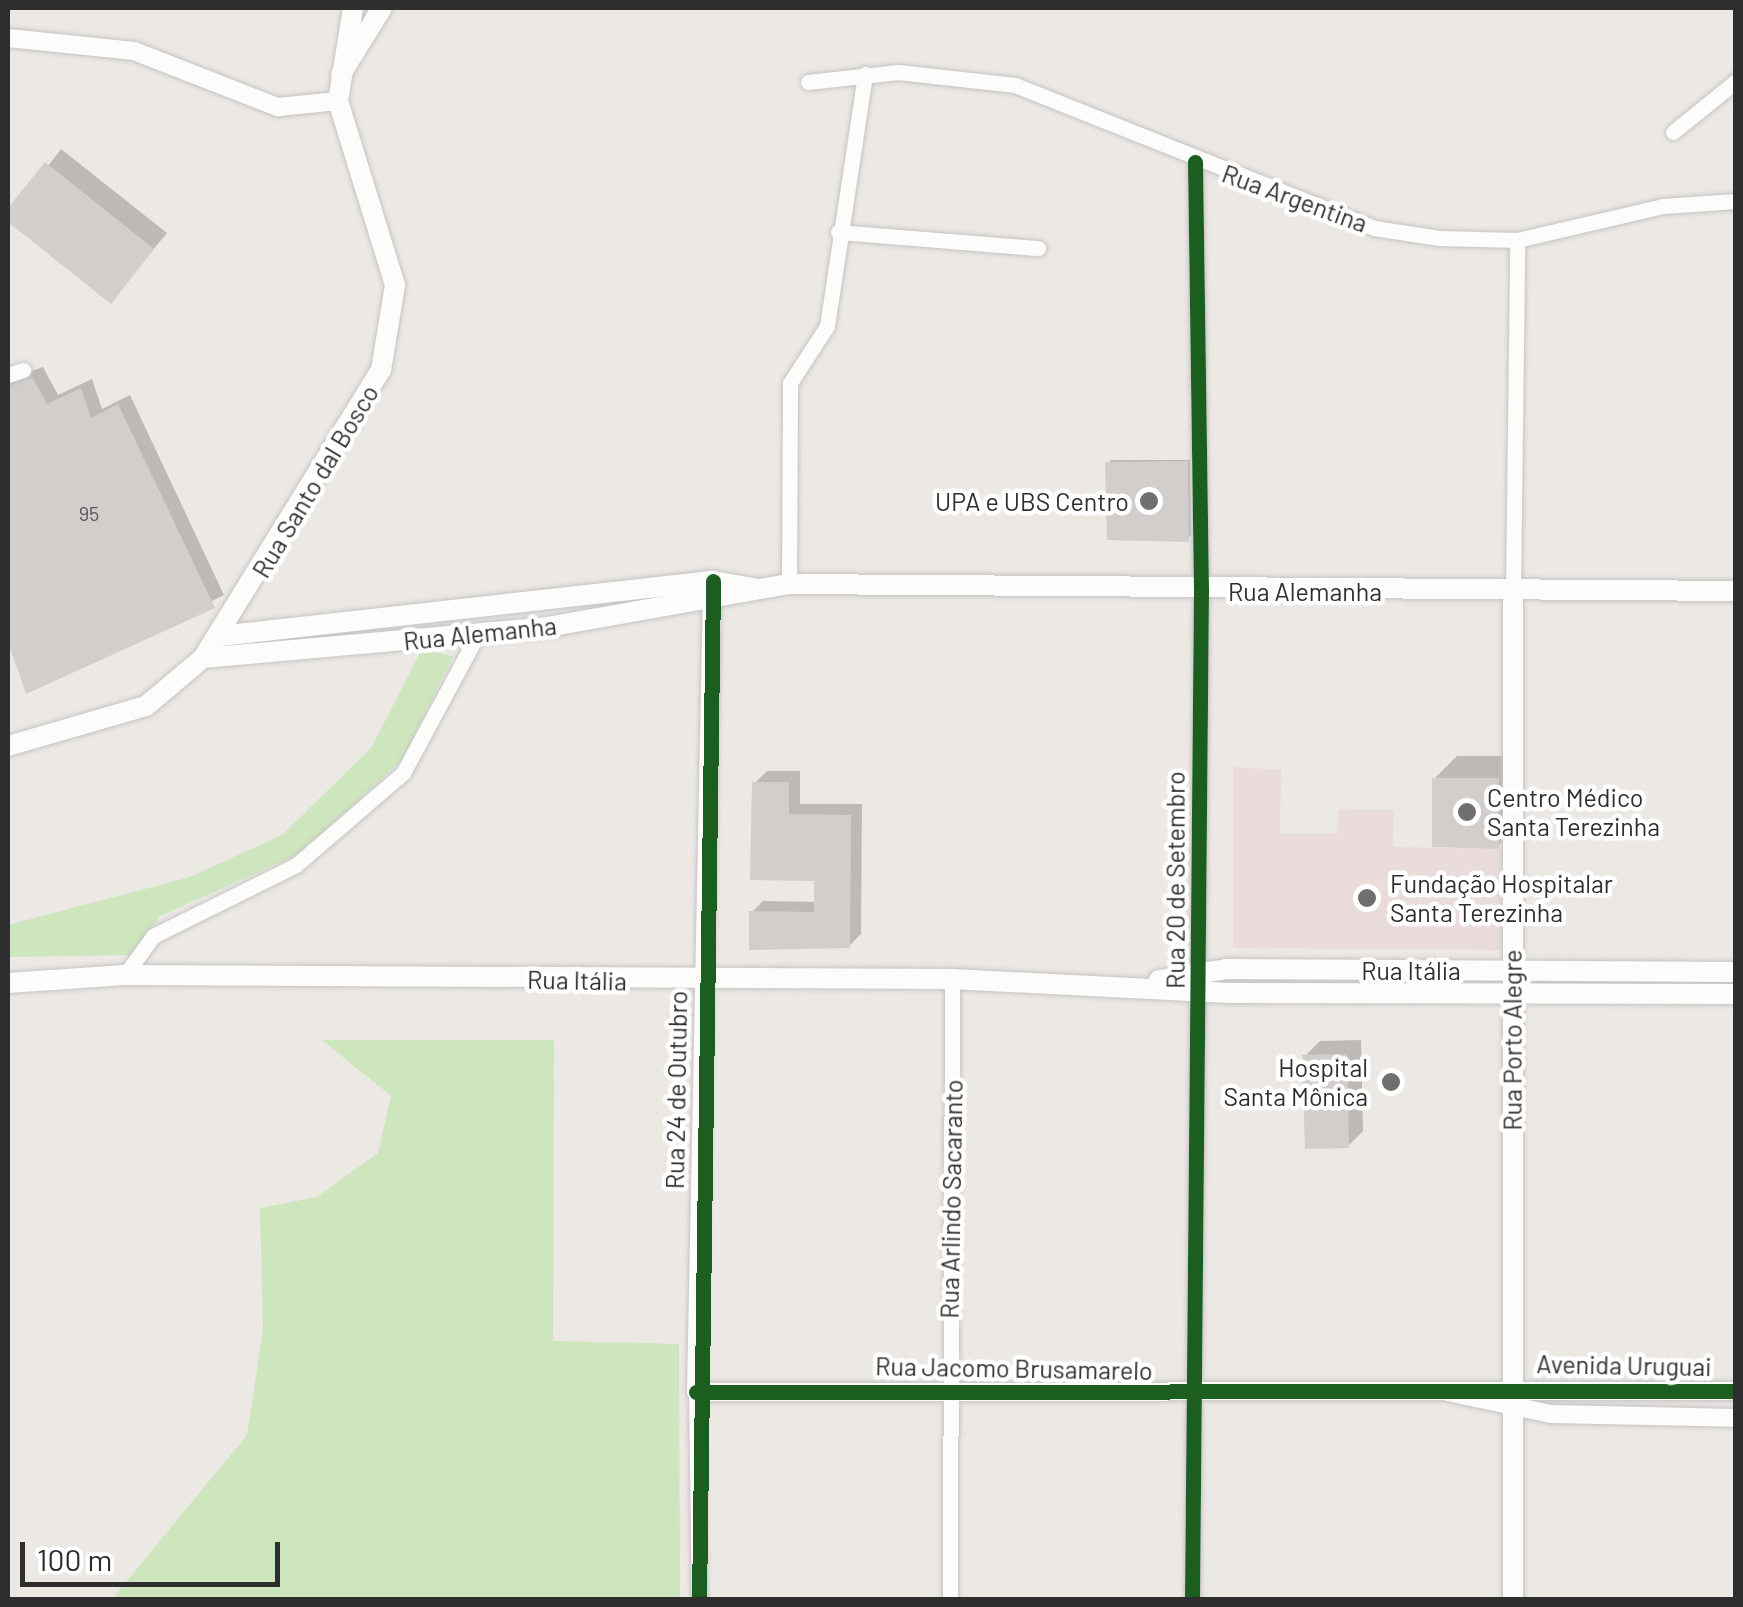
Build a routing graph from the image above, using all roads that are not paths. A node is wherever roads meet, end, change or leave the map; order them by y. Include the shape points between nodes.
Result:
1 (353, 8) edge
2 (382, 8) edge
3 (8, 38) edge
4 (342, 74) junction
5 (865, 74) junction
6 (1736, 81) edge
7 (808, 82) dead end
8 (338, 101) junction
9 (1673, 132) dead end
10 (1195, 162) junction
11 (1736, 201) edge
12 (838, 232) junction
13 (1517, 240) junction
14 (1038, 248) dead end
15 (713, 581) junction
16 (789, 584) junction
17 (754, 588) junction
18 (1201, 591) junction
19 (1736, 591) edge
20 (1513, 592) junction
21 (711, 604) junction
22 (478, 634) junction
23 (211, 647) junction
24 (8, 746) edge
25 (1512, 971) junction
26 (1736, 972) edge
27 (125, 975) junction
28 (952, 979) junction
29 (1199, 981) junction
30 (702, 982) junction
31 (8, 983) edge
32 (1511, 993) junction
33 (1736, 994) edge
34 (950, 1388) junction
35 (1700, 1390) junction
36 (1736, 1391) edge
37 (696, 1392) junction
38 (1198, 1396) junction
39 (1511, 1399) junction
40 (1702, 1417) junction
41 (1736, 1418) edge
42 (698, 1600) edge
43 (950, 1600) edge
44 (1192, 1600) edge
45 (1513, 1600) edge

1 - 4 main road, Rua Santo dal Bosco
2 - 4 main road, Rua Santo dal Bosco
3 - 8 street via 134,51 278,107
4 - 8 main road, Rua Santo dal Bosco
5 - 7 street, Rua Argentina
5 - 10 street, Rua Argentina via 1015,85
5 - 12 street
6 - 9 street
8 - 23 main road, Rua Santo dal Bosco via 395,285 392,329 356,420
10 - 13 street, Rua Argentina via 1374,228
10 - 18 street, Rua 20 de Setembro
11 - 13 street, Rua Argentina via 1662,206
12 - 14 street
12 - 16 street via 827,326 790,382
13 - 20 street, Rua Porto Alegre
15 - 17 main road, Rua Alemanha
15 - 21 street, Rua 24 de Outubro
15 - 23 main road, Rua Alemanha
16 - 17 main road, Rua Alemanha
16 - 18 main road, Rua Alemanha
17 - 21 main road, Rua Alemanha
18 - 20 main road, Rua Alemanha
18 - 29 street, Rua 20 de Setembro
19 - 20 main road, Rua Alemanha
20 - 25 main road, Rua Porto Alegre
21 - 22 main road, Rua Alemanha
21 - 30 street, Rua 24 de Outubro
22 - 23 main road, Rua Alemanha
22 - 27 street via 403,773 296,865 154,936
23 - 24 main road, Rua Santo dal Bosco via 146,706
25 - 26 main road, Rua Itália
25 - 29 main road, Rua Itália
25 - 32 main road, Rua Porto Alegre
27 - 30 main road, Rua Itália
27 - 31 main road, Rua Itália
28 - 29 main road, Rua Itália
28 - 30 main road, Rua Itália
28 - 34 street, Rua Arlindo Sacaranto
29 - 32 main road, Rua Itália
29 - 38 street, Rua 20 de Setembro
30 - 37 street, Rua 24 de Outubro
32 - 33 main road, Rua Itália
32 - 39 main road, Rua Porto Alegre
34 - 37 street, Rua Jacomo Brusamarelo
34 - 38 street, Rua Jacomo Brusamarelo
34 - 43 street, Rua Arlindo Sacaranto
35 - 36 street, Avenida Uruguai
35 - 39 street, Avenida Uruguai
35 - 40 street
37 - 42 street, Rua 24 de Outubro
38 - 39 street, Rua Jacomo Brusamarelo via 1448,1392
38 - 44 street, Rua 20 de Setembro
39 - 40 street, Avenida Uruguai
39 - 45 main road, Rua Porto Alegre
40 - 41 street, Avenida Uruguai

